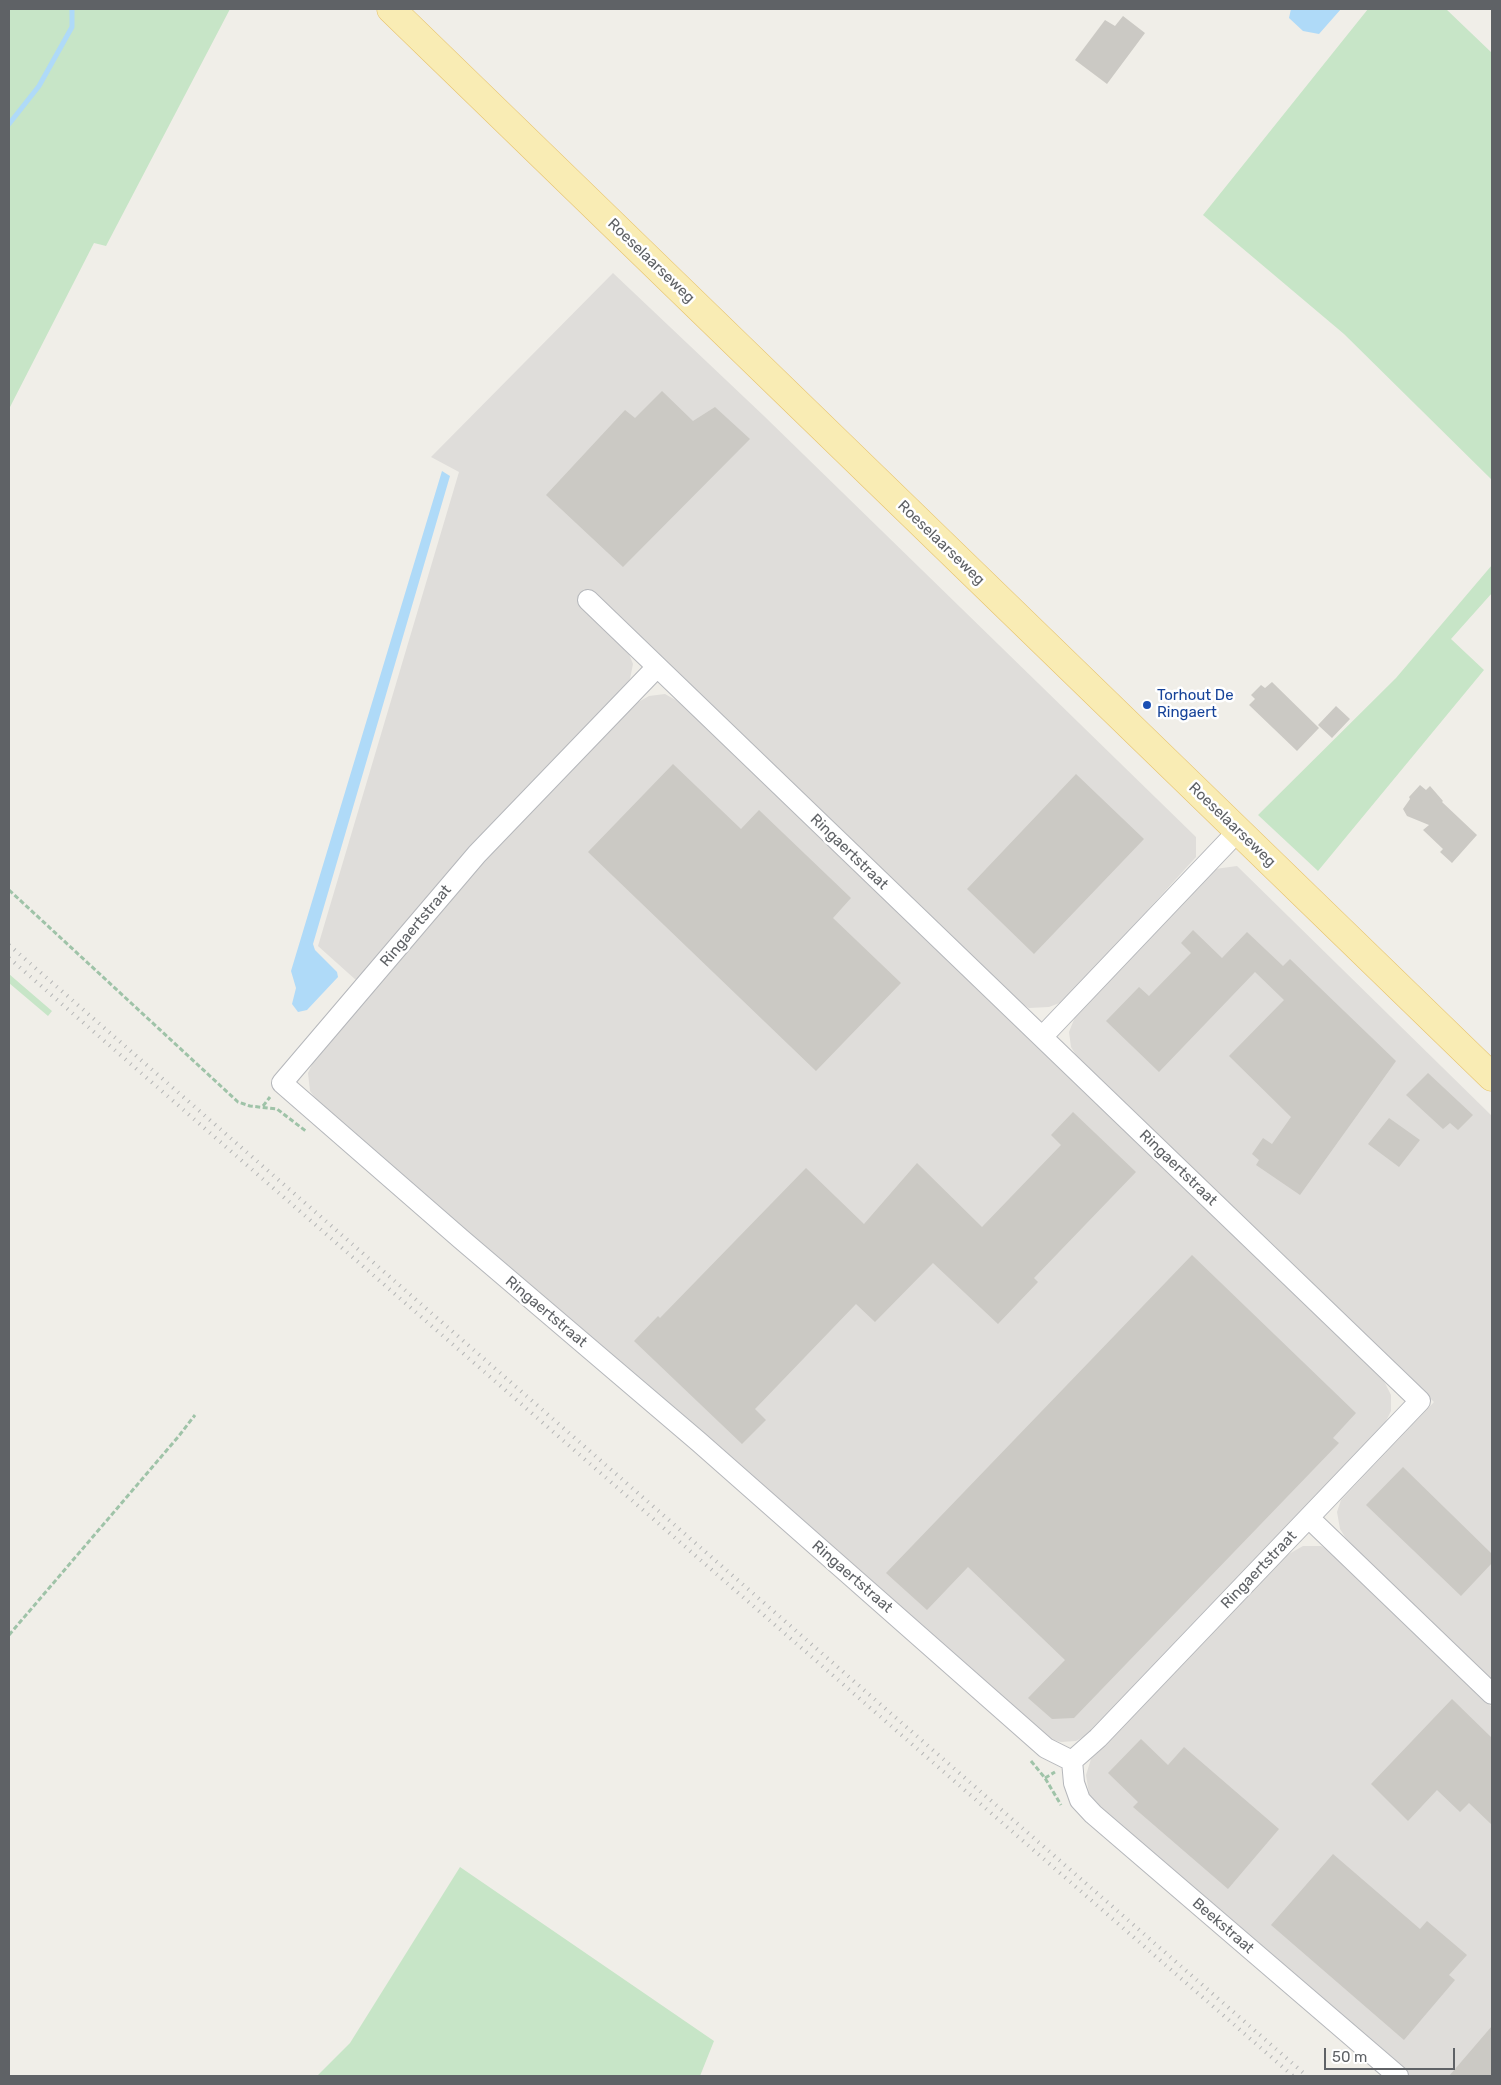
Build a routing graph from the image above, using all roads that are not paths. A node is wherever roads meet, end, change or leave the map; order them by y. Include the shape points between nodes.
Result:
1 (391, 9) edge
2 (588, 600) dead end
3 (657, 667) junction
4 (1238, 831) junction
5 (1042, 1037) junction
6 (1492, 1077) edge
7 (1309, 1518) junction
8 (1492, 1694) edge
9 (1072, 1761) junction
10 (1398, 2076) edge

1 - 4 main road, Roeselaarseweg
2 - 3 street, Ringaertstraat
3 - 5 street, Ringaertstraat
3 - 9 street, Ringaertstraat via 477,854 282,1083 699,1442 1046,1748
4 - 5 street
4 - 6 main road, Roeselaarseweg
5 - 7 street, Ringaertstraat via 1420,1401
7 - 8 street
7 - 9 street, Ringaertstraat via 1098,1738
9 - 10 street, Beekstraat via 1080,1800 1093,1814

